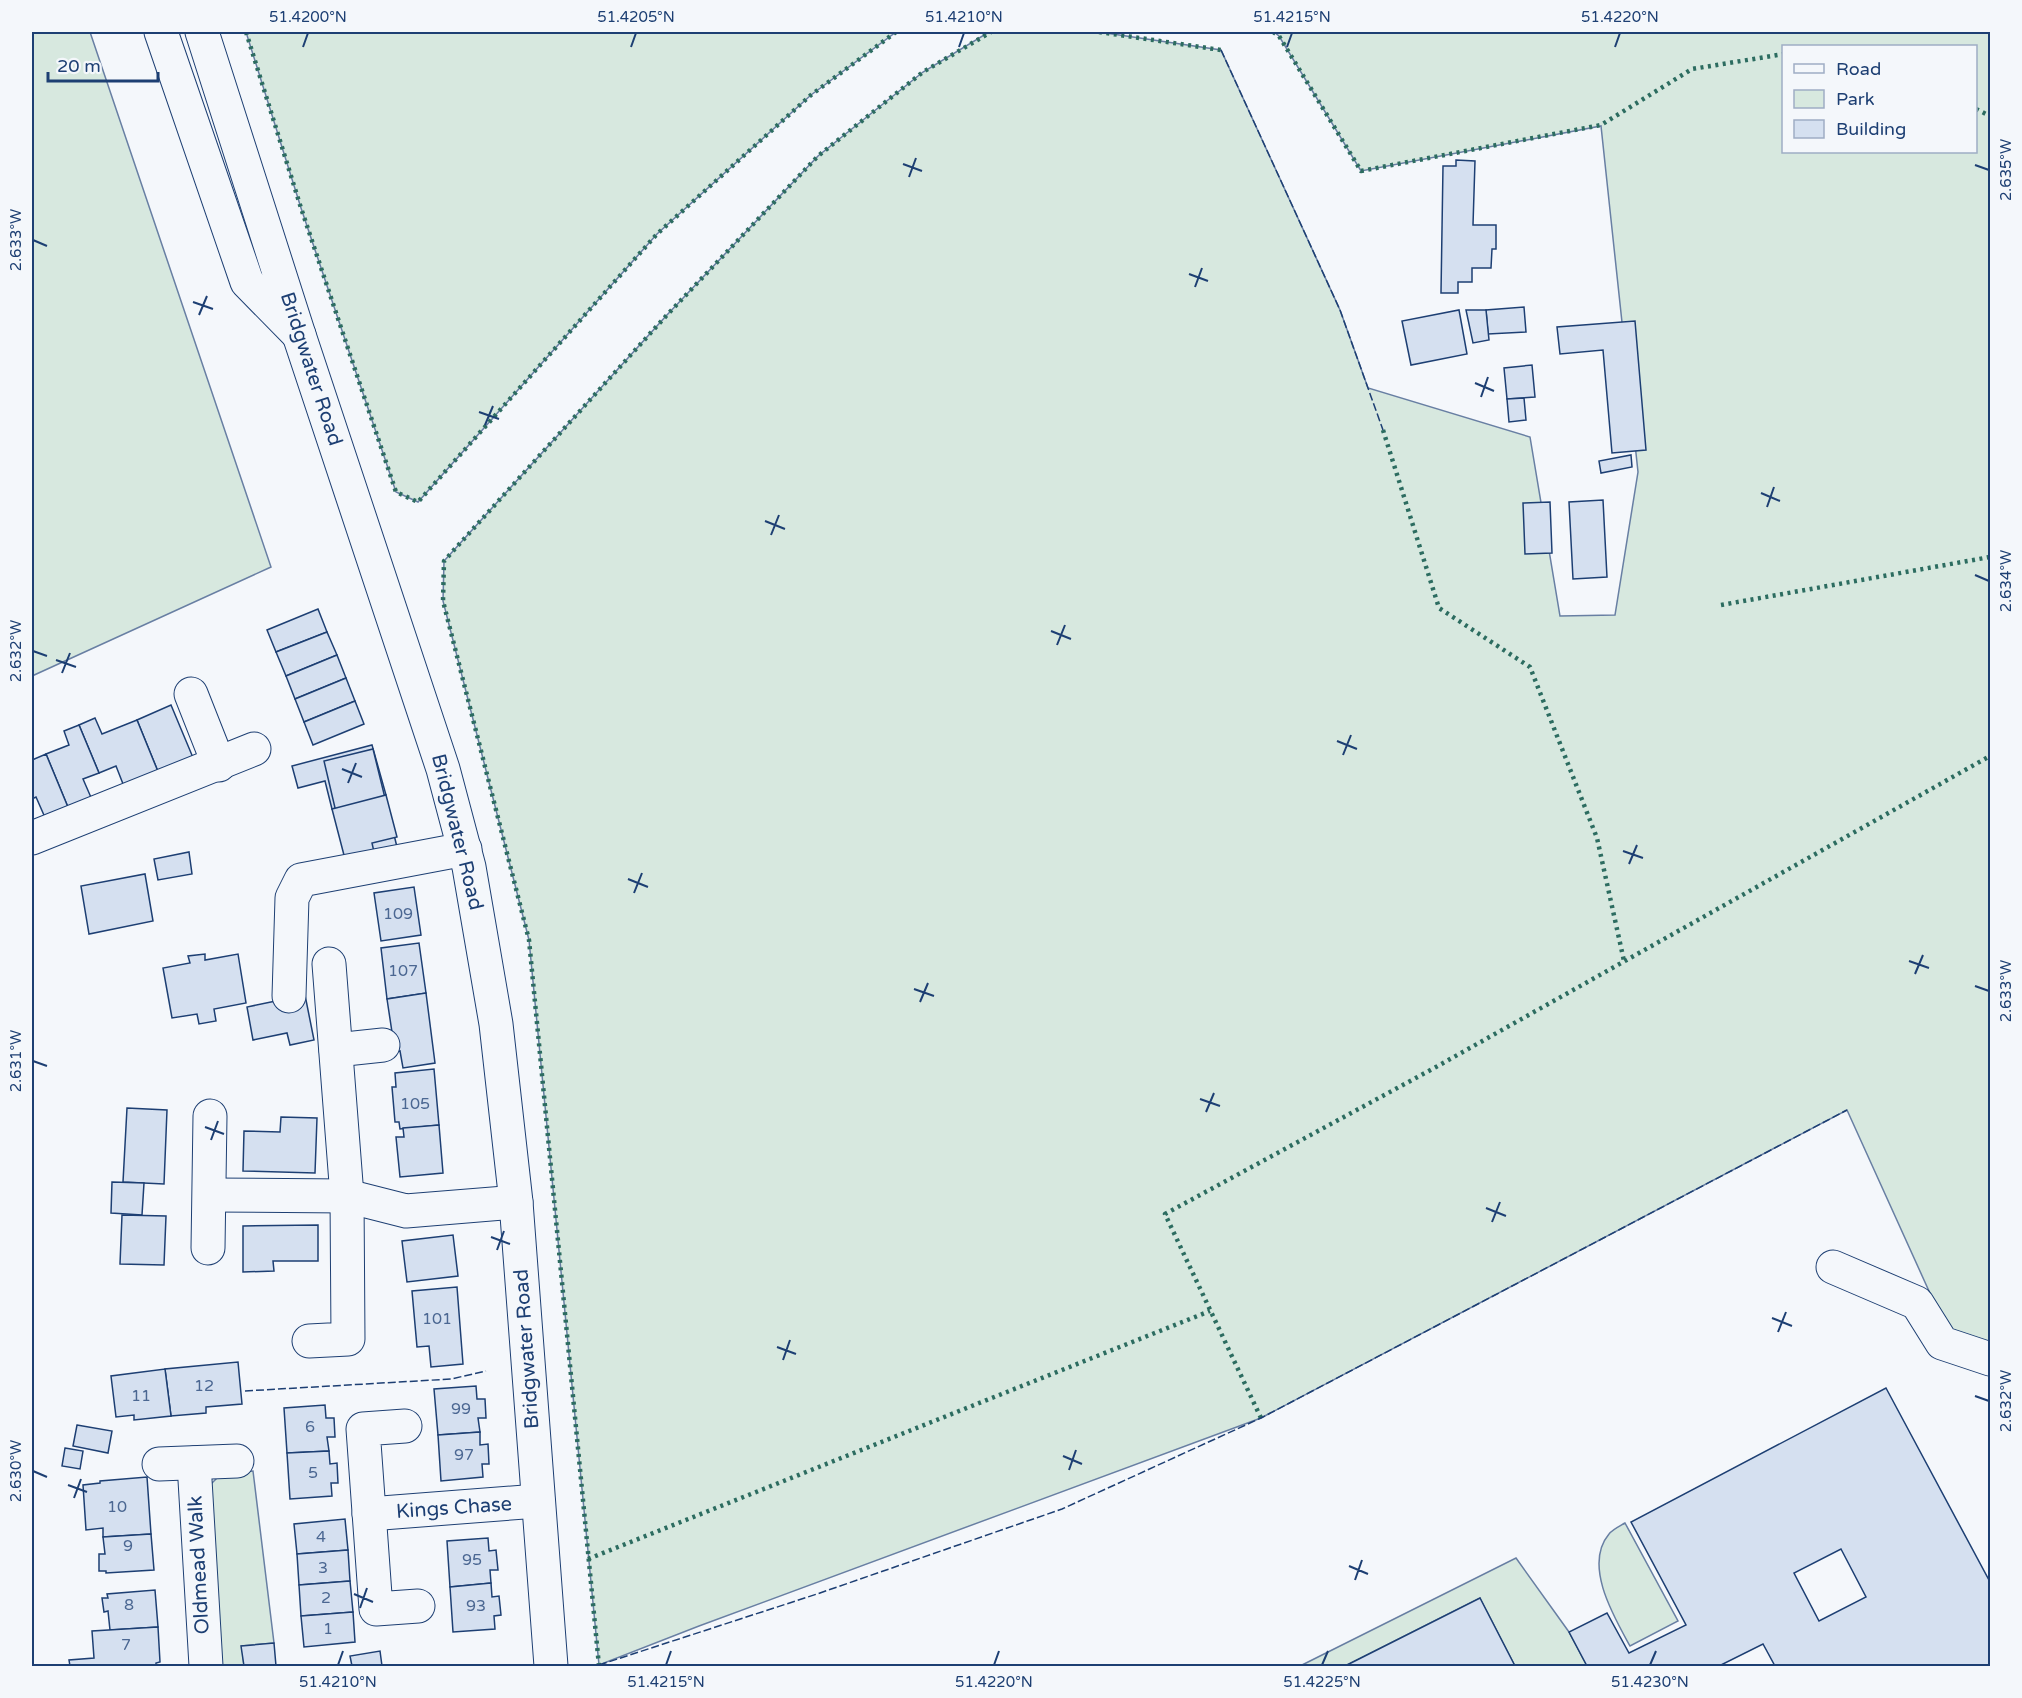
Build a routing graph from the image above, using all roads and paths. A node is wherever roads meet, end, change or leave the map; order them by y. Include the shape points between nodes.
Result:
1 (161, 32) edge
2 (202, 32) edge
3 (299, 335) junction
4 (191, 694) dead end
5 (254, 749) dead end
6 (219, 765) junction
7 (32, 838) edge
8 (465, 849) junction
9 (329, 964) dead end
10 (289, 996) dead end
11 (383, 1045) dead end
12 (336, 1050) junction
13 (210, 1116) dead end
14 (210, 1194) junction
15 (347, 1196) junction
16 (516, 1202) junction
17 (208, 1248) dead end
18 (1833, 1267) dead end
19 (309, 1341) dead end
20 (1990, 1359) edge
21 (405, 1426) dead end
22 (237, 1461) dead end
23 (194, 1463) junction
24 (159, 1464) dead end
25 (538, 1501) junction
26 (369, 1514) junction
27 (418, 1606) dead end
28 (206, 1666) edge
29 (551, 1666) edge

1 - 3 main road via 247,282
2 - 3 main road, Bridgwater Road
3 - 8 main road, Bridgwater Road via 443,769
4 - 6 main road
5 - 6 main road
6 - 7 main road
8 - 10 main road via 301,880 292,898
8 - 16 main road, Bridgwater Road via 496,1024
9 - 12 main road
11 - 12 main road
12 - 15 main road
13 - 14 main road
14 - 15 main road
14 - 17 main road
15 - 16 main road via 406,1211
15 - 19 main road via 348,1339
16 - 25 main road, Bridgwater Road
18 - 20 main road via 1917,1303 1942,1343
21 - 26 main road, Kings Chase via 363,1429
22 - 23 main road
23 - 24 main road
23 - 28 main road, Oldmead Walk
25 - 26 main road, Kings Chase
25 - 29 main road, Bridgwater Road
26 - 27 main road, Kings Chase via 376,1609

